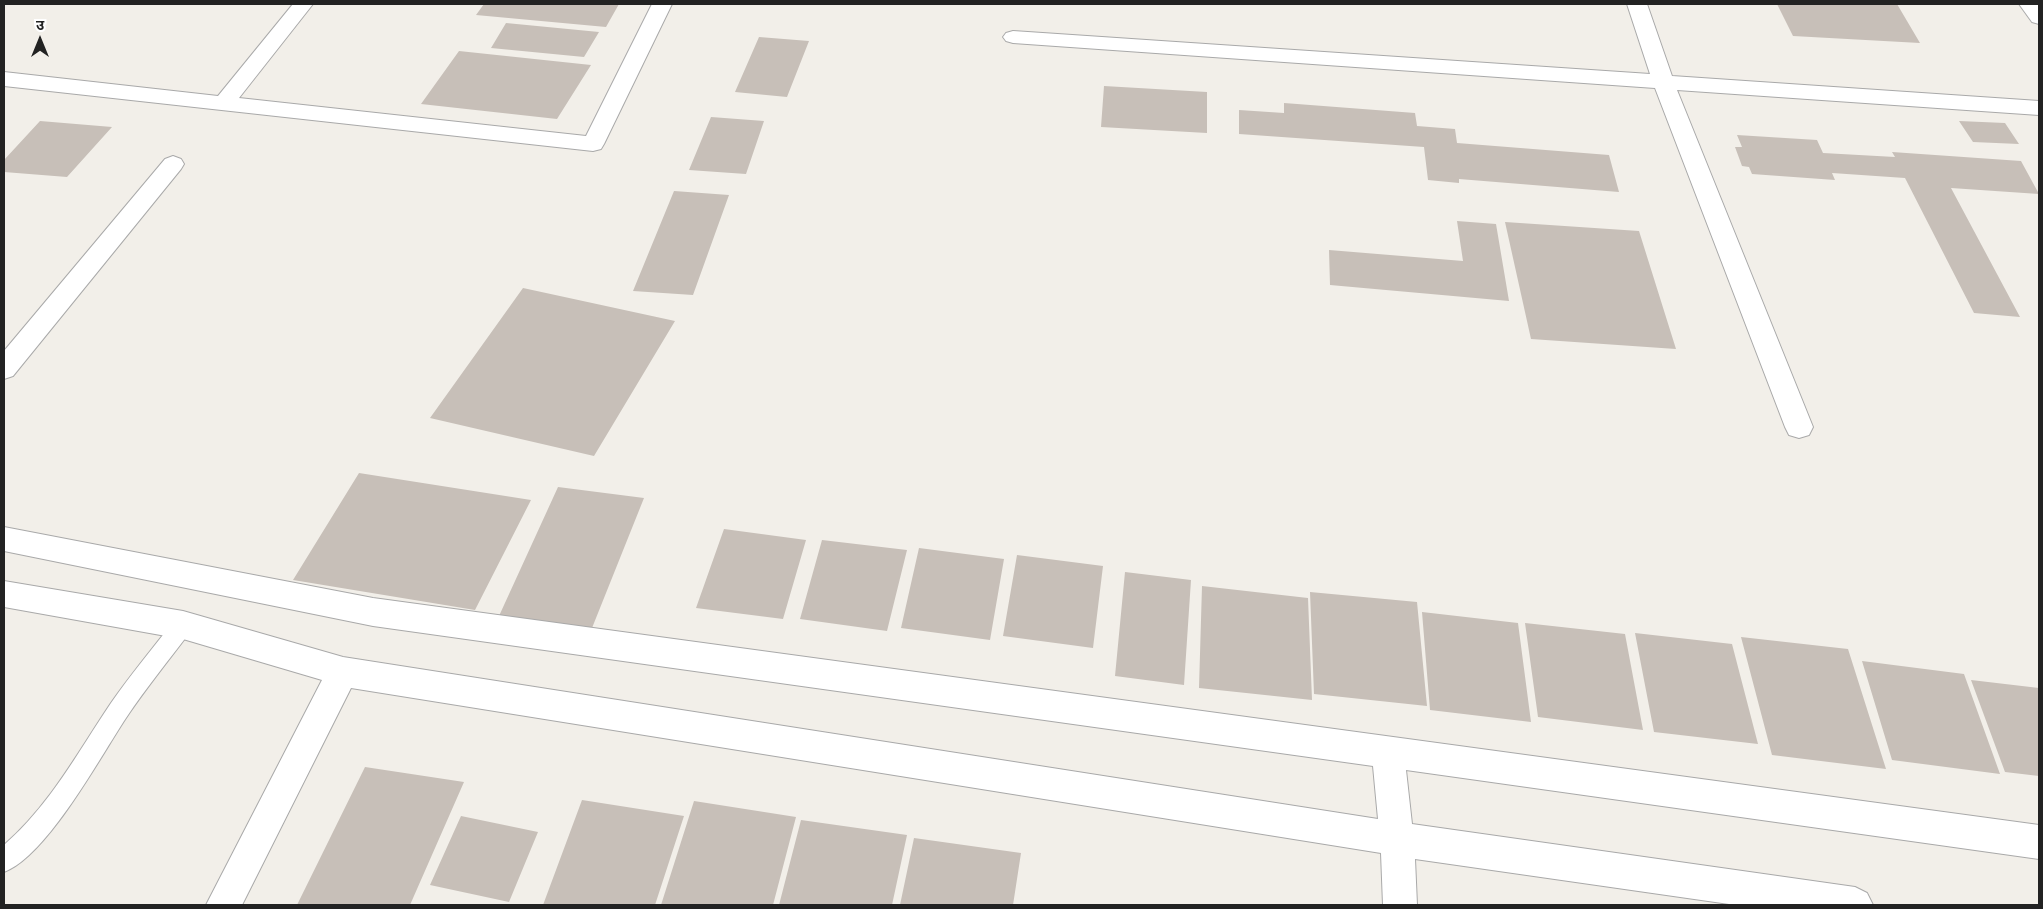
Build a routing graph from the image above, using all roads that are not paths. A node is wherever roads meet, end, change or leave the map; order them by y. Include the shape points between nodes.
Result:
1 (303, 4) edge
2 (662, 4) edge
3 (1637, 4) edge
4 (2030, 4) edge
5 (2039, 18) edge
6 (1013, 37) dead end
7 (4, 79) edge
8 (1663, 81) junction
9 (223, 104) junction
10 (2039, 108) edge
11 (173, 164) dead end
12 (4, 368) edge
13 (1799, 427) dead end
14 (4, 538) edge
15 (4, 594) edge
16 (183, 625) junction
17 (343, 672) junction
18 (1388, 752) junction
19 (1397, 838) junction
20 (2039, 842) edge
21 (4, 860) edge
22 (224, 905) edge
23 (1400, 905) edge
24 (1855, 905) edge

1 - 9 street
2 - 9 street via 593,144
3 - 8 street
4 - 5 street
6 - 8 street
7 - 9 street
8 - 10 street
8 - 13 street
11 - 12 street
14 - 18 street via 374,612
15 - 16 street
16 - 17 street
16 - 21 lane via 121,708 55,809
17 - 19 street
17 - 22 street
18 - 19 street
18 - 20 street
19 - 23 street
19 - 24 street

